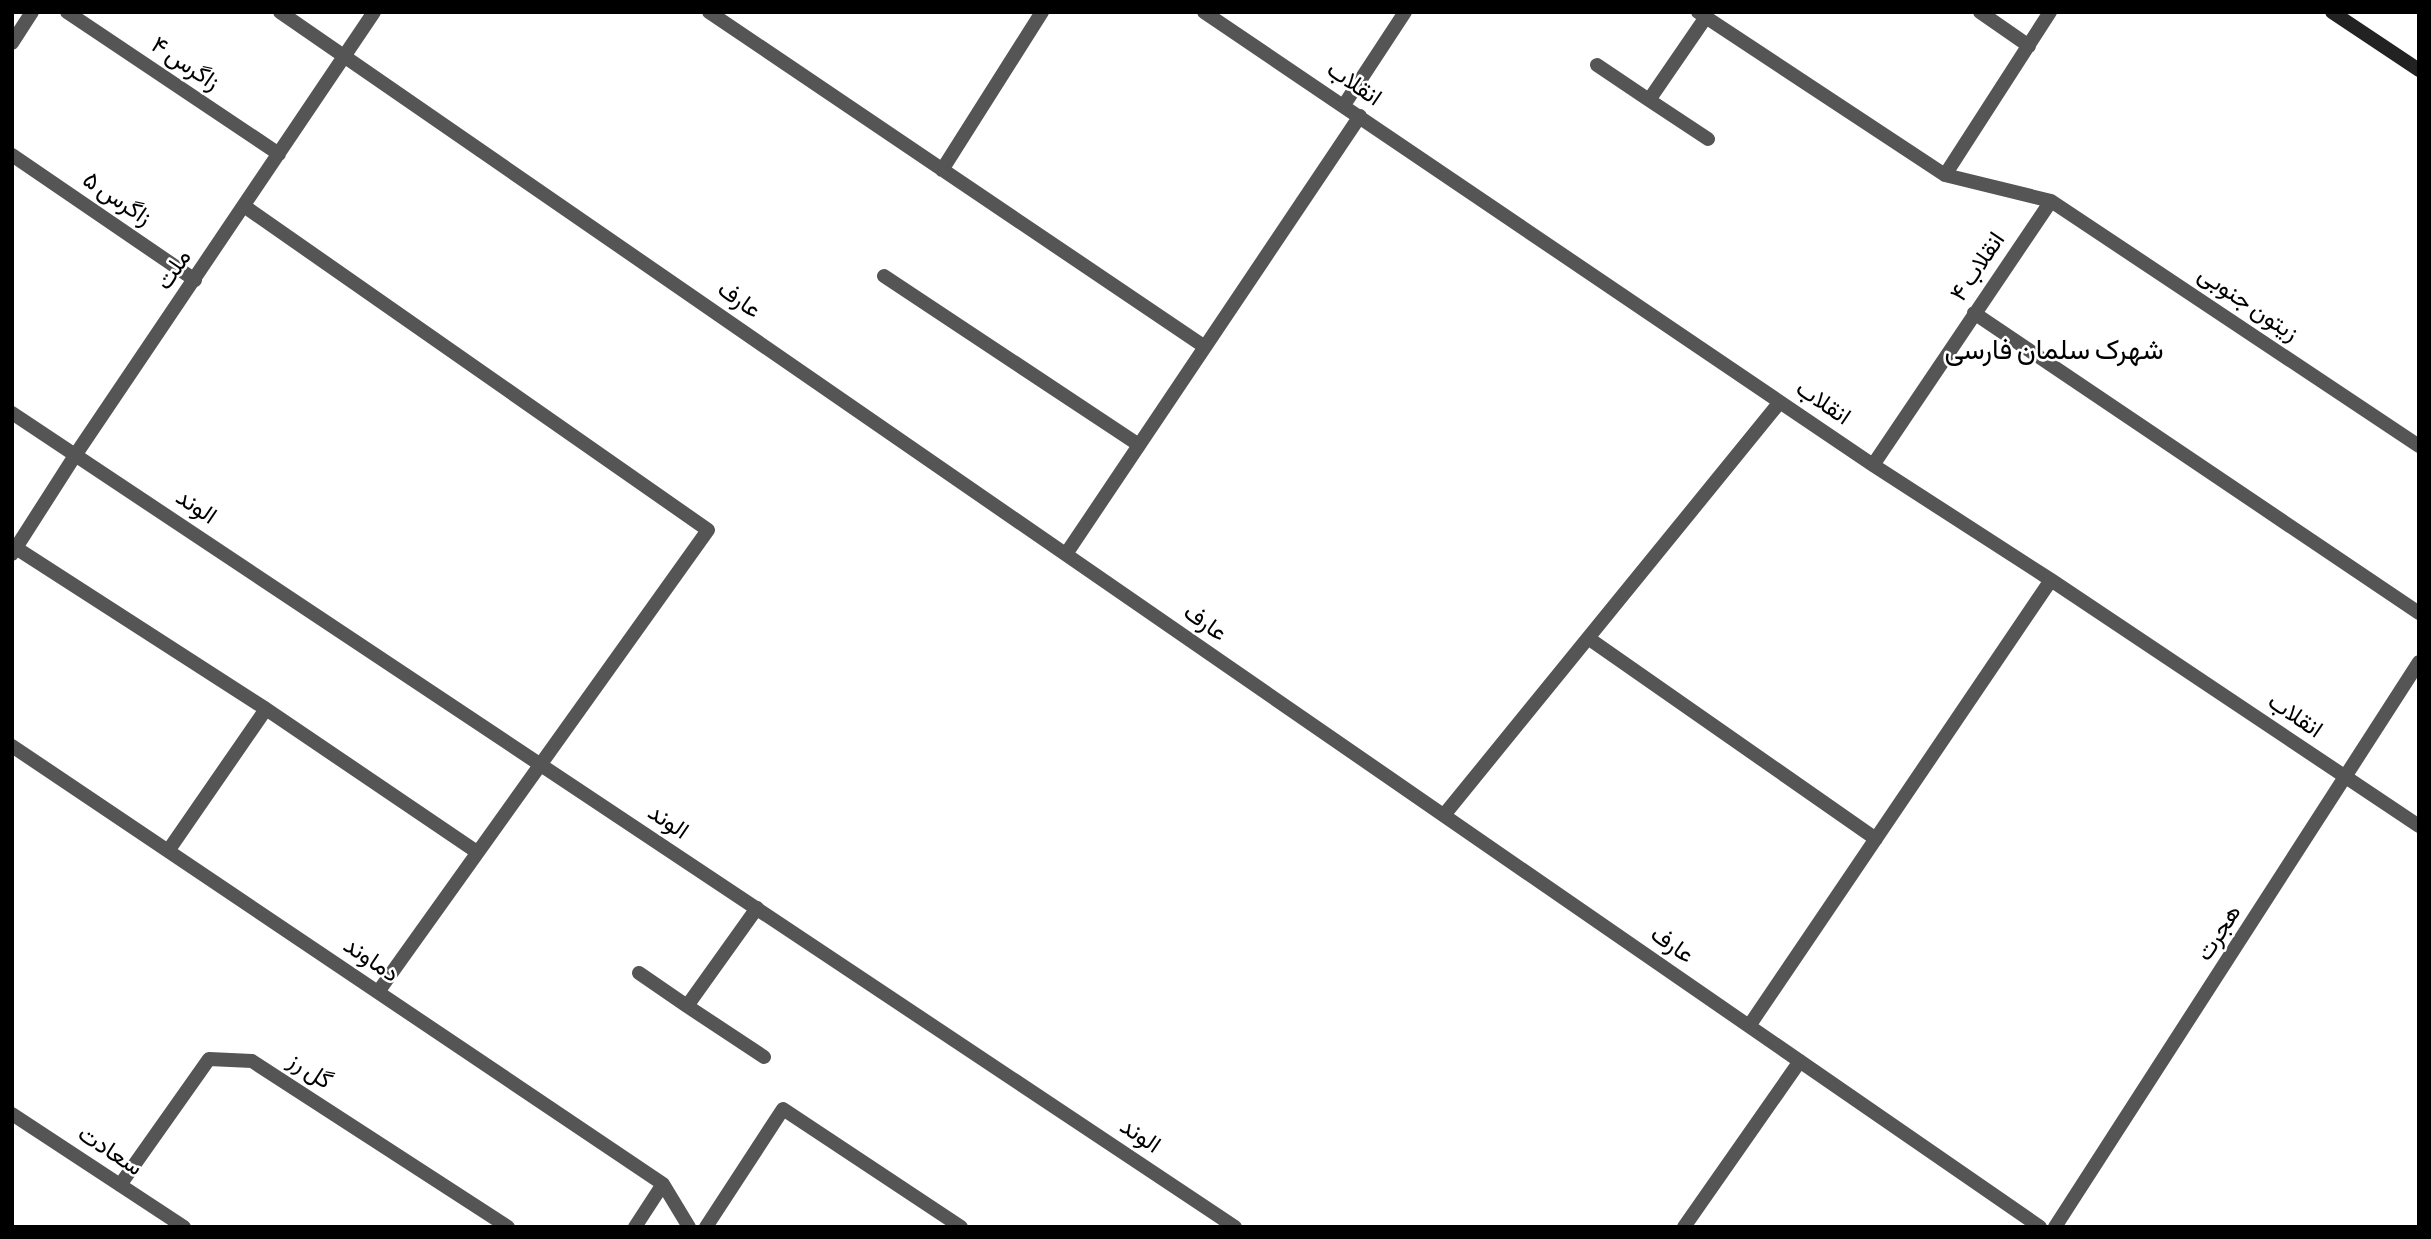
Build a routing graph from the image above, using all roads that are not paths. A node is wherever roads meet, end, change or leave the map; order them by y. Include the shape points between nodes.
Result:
1 (32, 12) edge
2 (66, 12) edge
3 (280, 12) edge
4 (374, 12) edge
5 (709, 12) edge
6 (1042, 12) edge
7 (1204, 12) edge
8 (1405, 12) edge
9 (1980, 12) edge
10 (2050, 12) edge
11 (2332, 12) edge
12 (1702, 15) edge
13 (12, 43) edge
14 (2029, 46) junction
15 (345, 56) junction
16 (1597, 65) dead end
17 (2419, 71) edge
18 (1650, 100) junction
19 (1344, 105) junction
20 (1360, 116) junction
21 (1708, 139) dead end
22 (279, 154) junction
23 (12, 155) edge
24 (942, 170) junction
25 (1945, 175) junction
26 (2051, 201) junction
27 (244, 206) junction
28 (884, 276) dead end
29 (195, 280) junction
30 (1974, 313) junction
31 (1205, 347) junction
32 (1780, 402) junction
33 (12, 412) edge
34 (1139, 445) junction
35 (2419, 446) edge
36 (76, 454) junction
37 (1873, 465) junction
38 (14, 551) edge
39 (1066, 554) junction
40 (2051, 580) junction
41 (2419, 612) edge
42 (1588, 638) junction
43 (2419, 662) edge
44 (266, 709) junction
45 (12, 746) edge
46 (541, 764) junction
47 (2345, 777) junction
48 (1444, 815) junction
49 (2419, 827) edge
50 (1876, 839) junction
51 (168, 851) junction
52 (477, 852) junction
53 (757, 908) junction
54 (639, 974) dead end
55 (378, 992) junction
56 (687, 1006) junction
57 (1749, 1026) junction
58 (764, 1057) dead end
59 (1800, 1061) junction
60 (12, 1114) edge
61 (663, 1184) junction
62 (120, 1185) junction
63 (184, 1227) edge
64 (508, 1227) edge
65 (635, 1227) edge
66 (689, 1227) edge
67 (706, 1227) edge
68 (961, 1227) edge
69 (1234, 1227) edge
70 (1685, 1227) edge
71 (2039, 1227) edge
72 (2055, 1227) edge

1 - 13 street
2 - 22 street, زاگرس ۴
3 - 15 street, عارف
4 - 15 street, ملت
5 - 24 street
6 - 24 street
7 - 19 street, انقلاب
8 - 19 street
9 - 14 street
10 - 14 street
11 - 17 street
12 - 18 street
12 - 25 street
14 - 25 street
15 - 22 street, ملت
15 - 39 street, عارف
16 - 18 street
18 - 21 street
19 - 20 street, انقلاب
20 - 31 street
20 - 32 street, انقلاب
22 - 27 street, ملت
23 - 29 street, زاگرس ۵
24 - 31 street
25 - 26 street, زیتون جنوبی
26 - 30 street, انقلاب ۴
26 - 35 street, زیتون جنوبی
27 - 29 street, ملت
27 - 46 street via 708,530
28 - 34 street
29 - 36 street, ملت
30 - 37 street, انقلاب ۴
30 - 41 street
31 - 34 street
32 - 37 street, انقلاب
32 - 42 street
33 - 36 street, الوند
34 - 39 street
36 - 38 street, ملت
36 - 46 street, الوند
37 - 40 street, انقلاب
38 - 44 street
39 - 48 street, عارف
40 - 47 street, انقلاب
40 - 50 street
42 - 48 street
42 - 50 street
43 - 47 street, هجرت
44 - 51 street
44 - 52 street
45 - 51 street, دماوند
46 - 52 street
46 - 53 street, الوند
47 - 49 street, انقلاب
47 - 72 street, هجرت
48 - 57 street, عارف
50 - 57 street
51 - 55 street, دماوند
52 - 55 street
53 - 56 street
53 - 69 street, الوند
54 - 56 street
55 - 61 street, دماوند
56 - 58 street
57 - 59 street, عارف
59 - 70 street
59 - 71 street, عارف
60 - 62 street, سعادت
61 - 65 street
61 - 66 street, دماوند
62 - 63 street, سعادت
62 - 64 street, گل رز via 209,1059 252,1061
67 - 68 street via 783,1109

